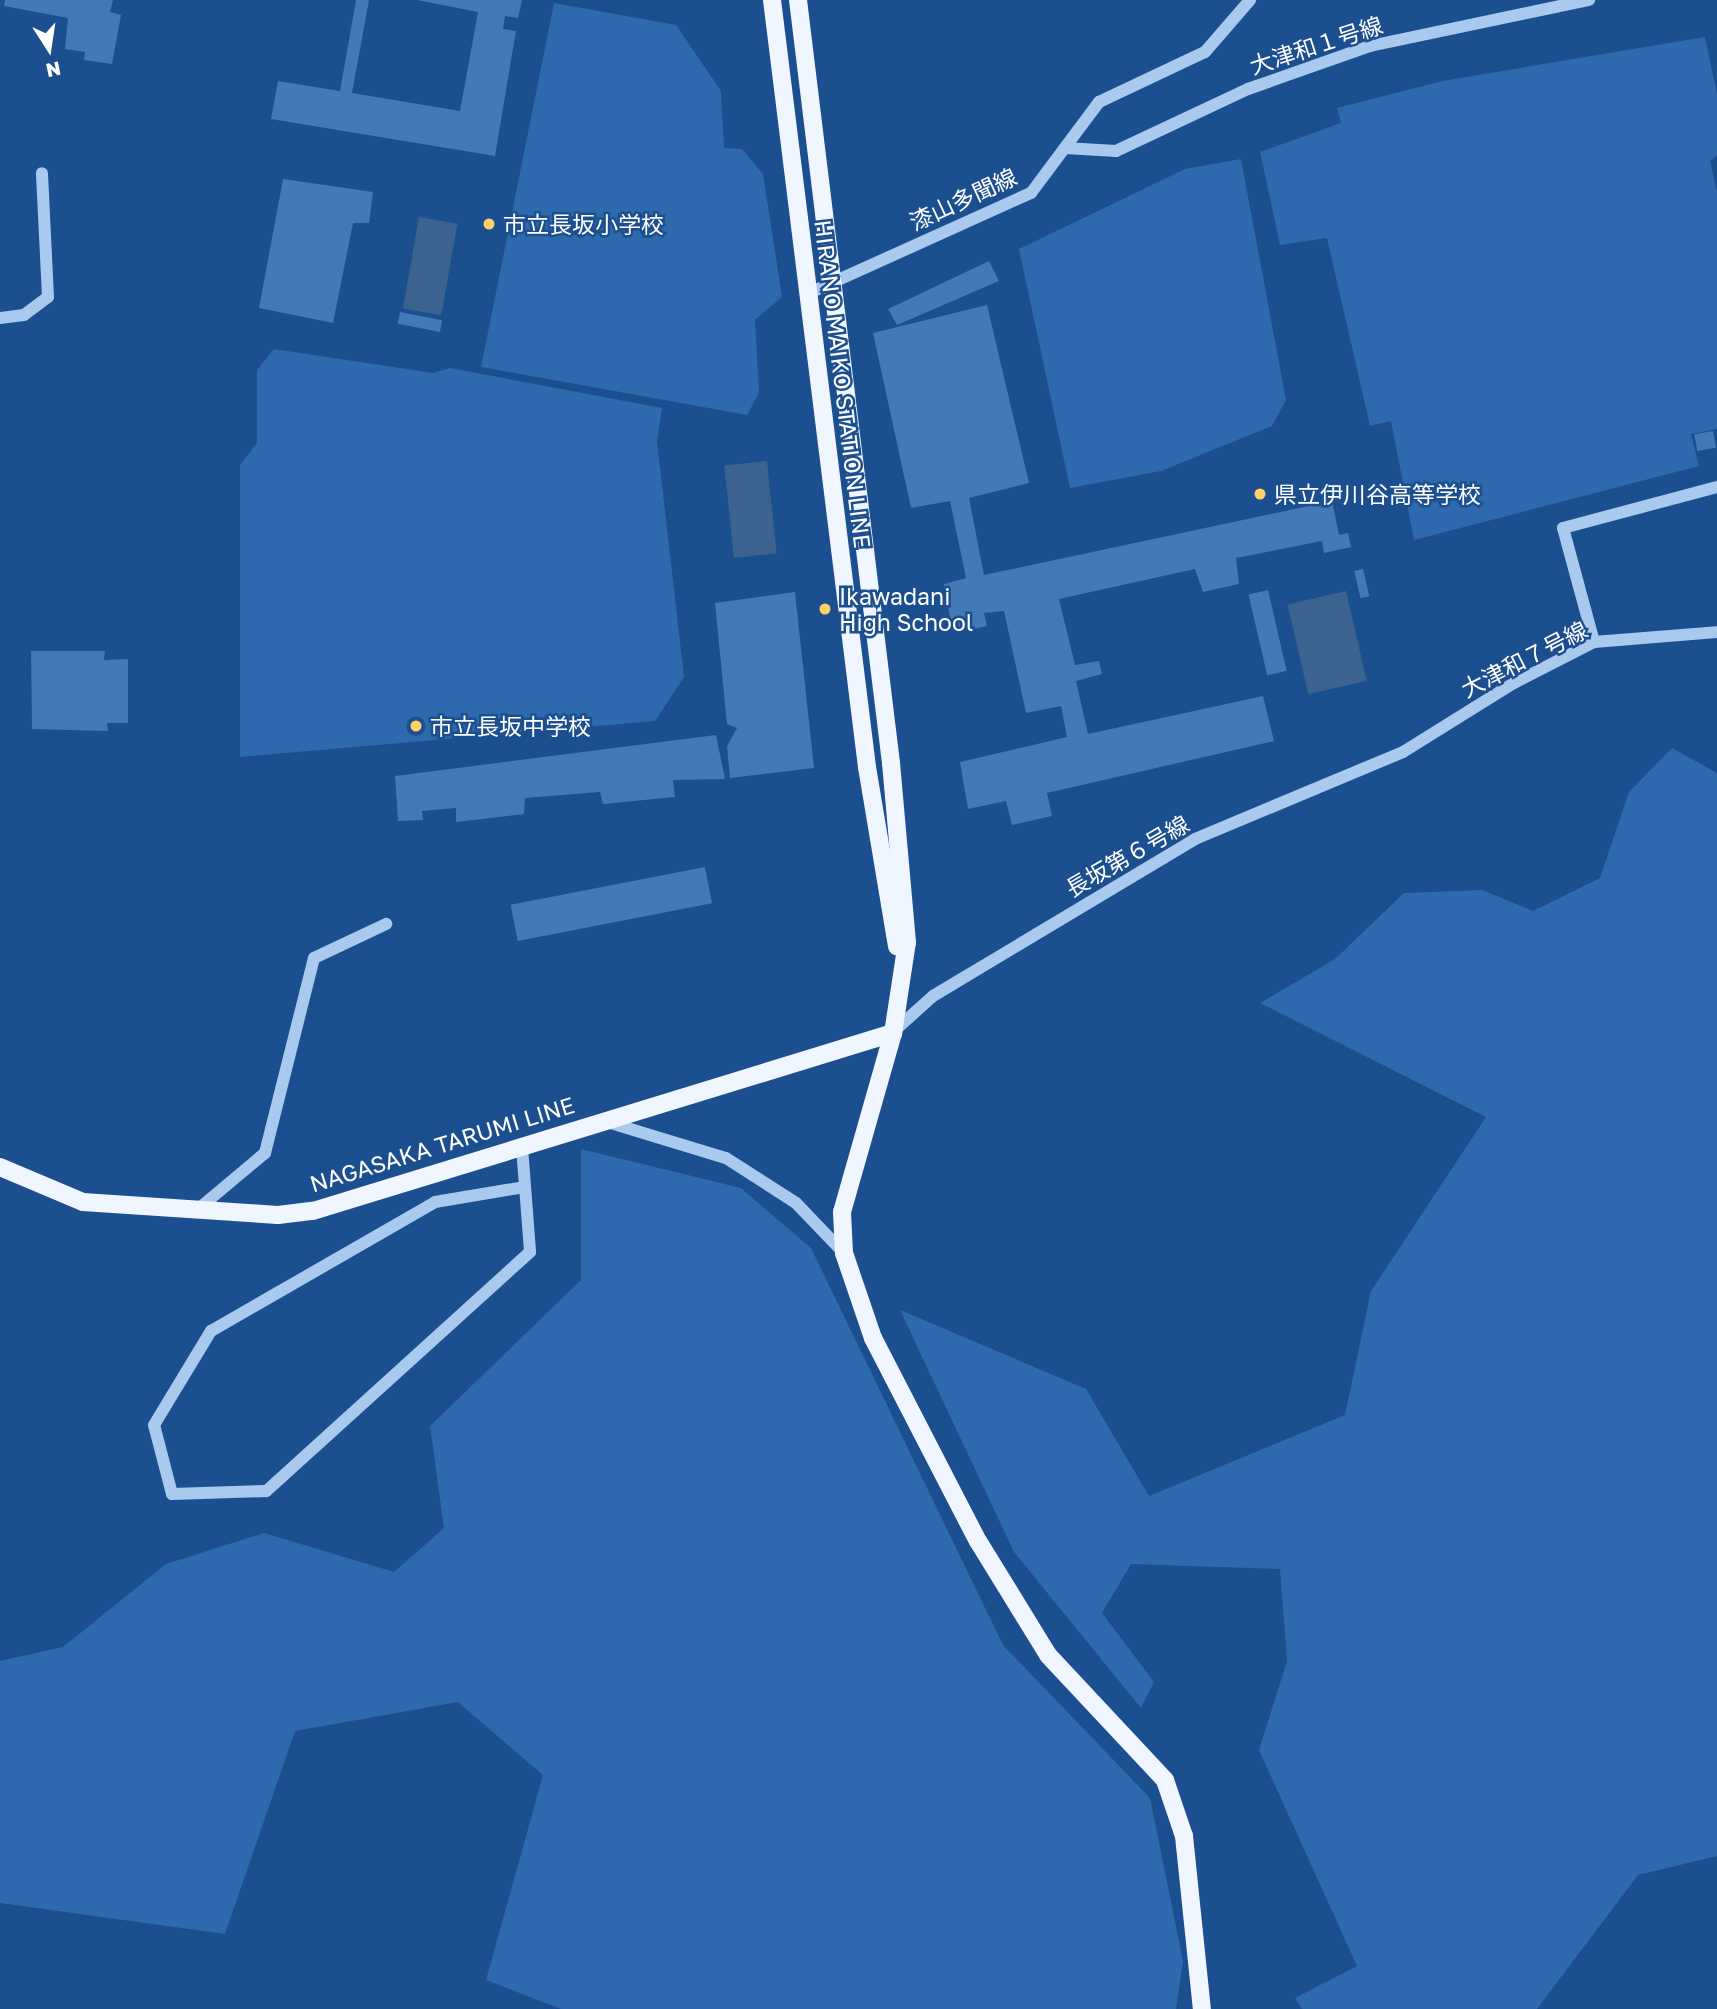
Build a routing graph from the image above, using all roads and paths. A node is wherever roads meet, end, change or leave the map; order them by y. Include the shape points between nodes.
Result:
1 (772, 0) edge
2 (798, 0) edge
3 (1250, 0) edge
4 (1589, 0) edge
5 (1555, 4) edge
6 (1065, 148) junction
7 (42, 173) dead end
8 (832, 282) junction
9 (807, 294) junction
10 (0, 318) edge
11 (1717, 487) edge
12 (1717, 632) edge
13 (1594, 642) junction
14 (1403, 752) joint
15 (386, 924) dead end
16 (903, 981) junction
17 (893, 1033) junction
18 (600, 1120) junction
19 (522, 1147) junction
20 (0, 1167) edge
21 (525, 1187) junction
22 (197, 1210) junction
23 (844, 1253) junction
24 (1202, 2009) edge

1 - 9 main road, HIRANO MAIKO STATION LINE
2 - 8 main road, HIRANO MAIKO STATION LINE
3 - 6 street, 漆山多聞線 via 1205,52 1099,102
4 - 5 street, 大津和１号線
5 - 6 street, 大津和１号線 via 1370,46 1248,89 1116,152
6 - 8 street, 漆山多聞線 via 1031,192
7 - 10 street via 48,297 24,315
8 - 9 street, 漆山多聞線
8 - 16 main road, HIRANO MAIKO STATION LINE via 891,763 907,942
9 - 16 main road, HIRANO MAIKO STATION LINE via 867,767
11 - 13 street via 1563,528
12 - 13 street, 大津和７号線
13 - 14 street, 大津和７号線 via 1514,683
14 - 17 street, 長坂第６号線 via 1195,839 933,996
15 - 22 street via 314,958 265,1153
16 - 17 main road, HIRANO MAIKO STATION LINE
17 - 18 main road, NAGASAKA TARUMI LINE
17 - 23 main road, HIRANO MAIKO STATION LINE via 842,1212
18 - 19 main road, NAGASAKA TARUMI LINE
18 - 23 street via 726,1158 796,1203
19 - 21 street
19 - 22 main road, NAGASAKA TARUMI LINE via 313,1210 278,1216
20 - 22 main road, NAGASAKA TARUMI LINE via 83,1202
21 - 21 street via 530,1252 266,1491 172,1494 154,1425 211,1331 435,1202
23 - 24 main road, HIRANO MAIKO STATION LINE via 873,1338 985,1552 1048,1655 1165,1780 1184,1836

